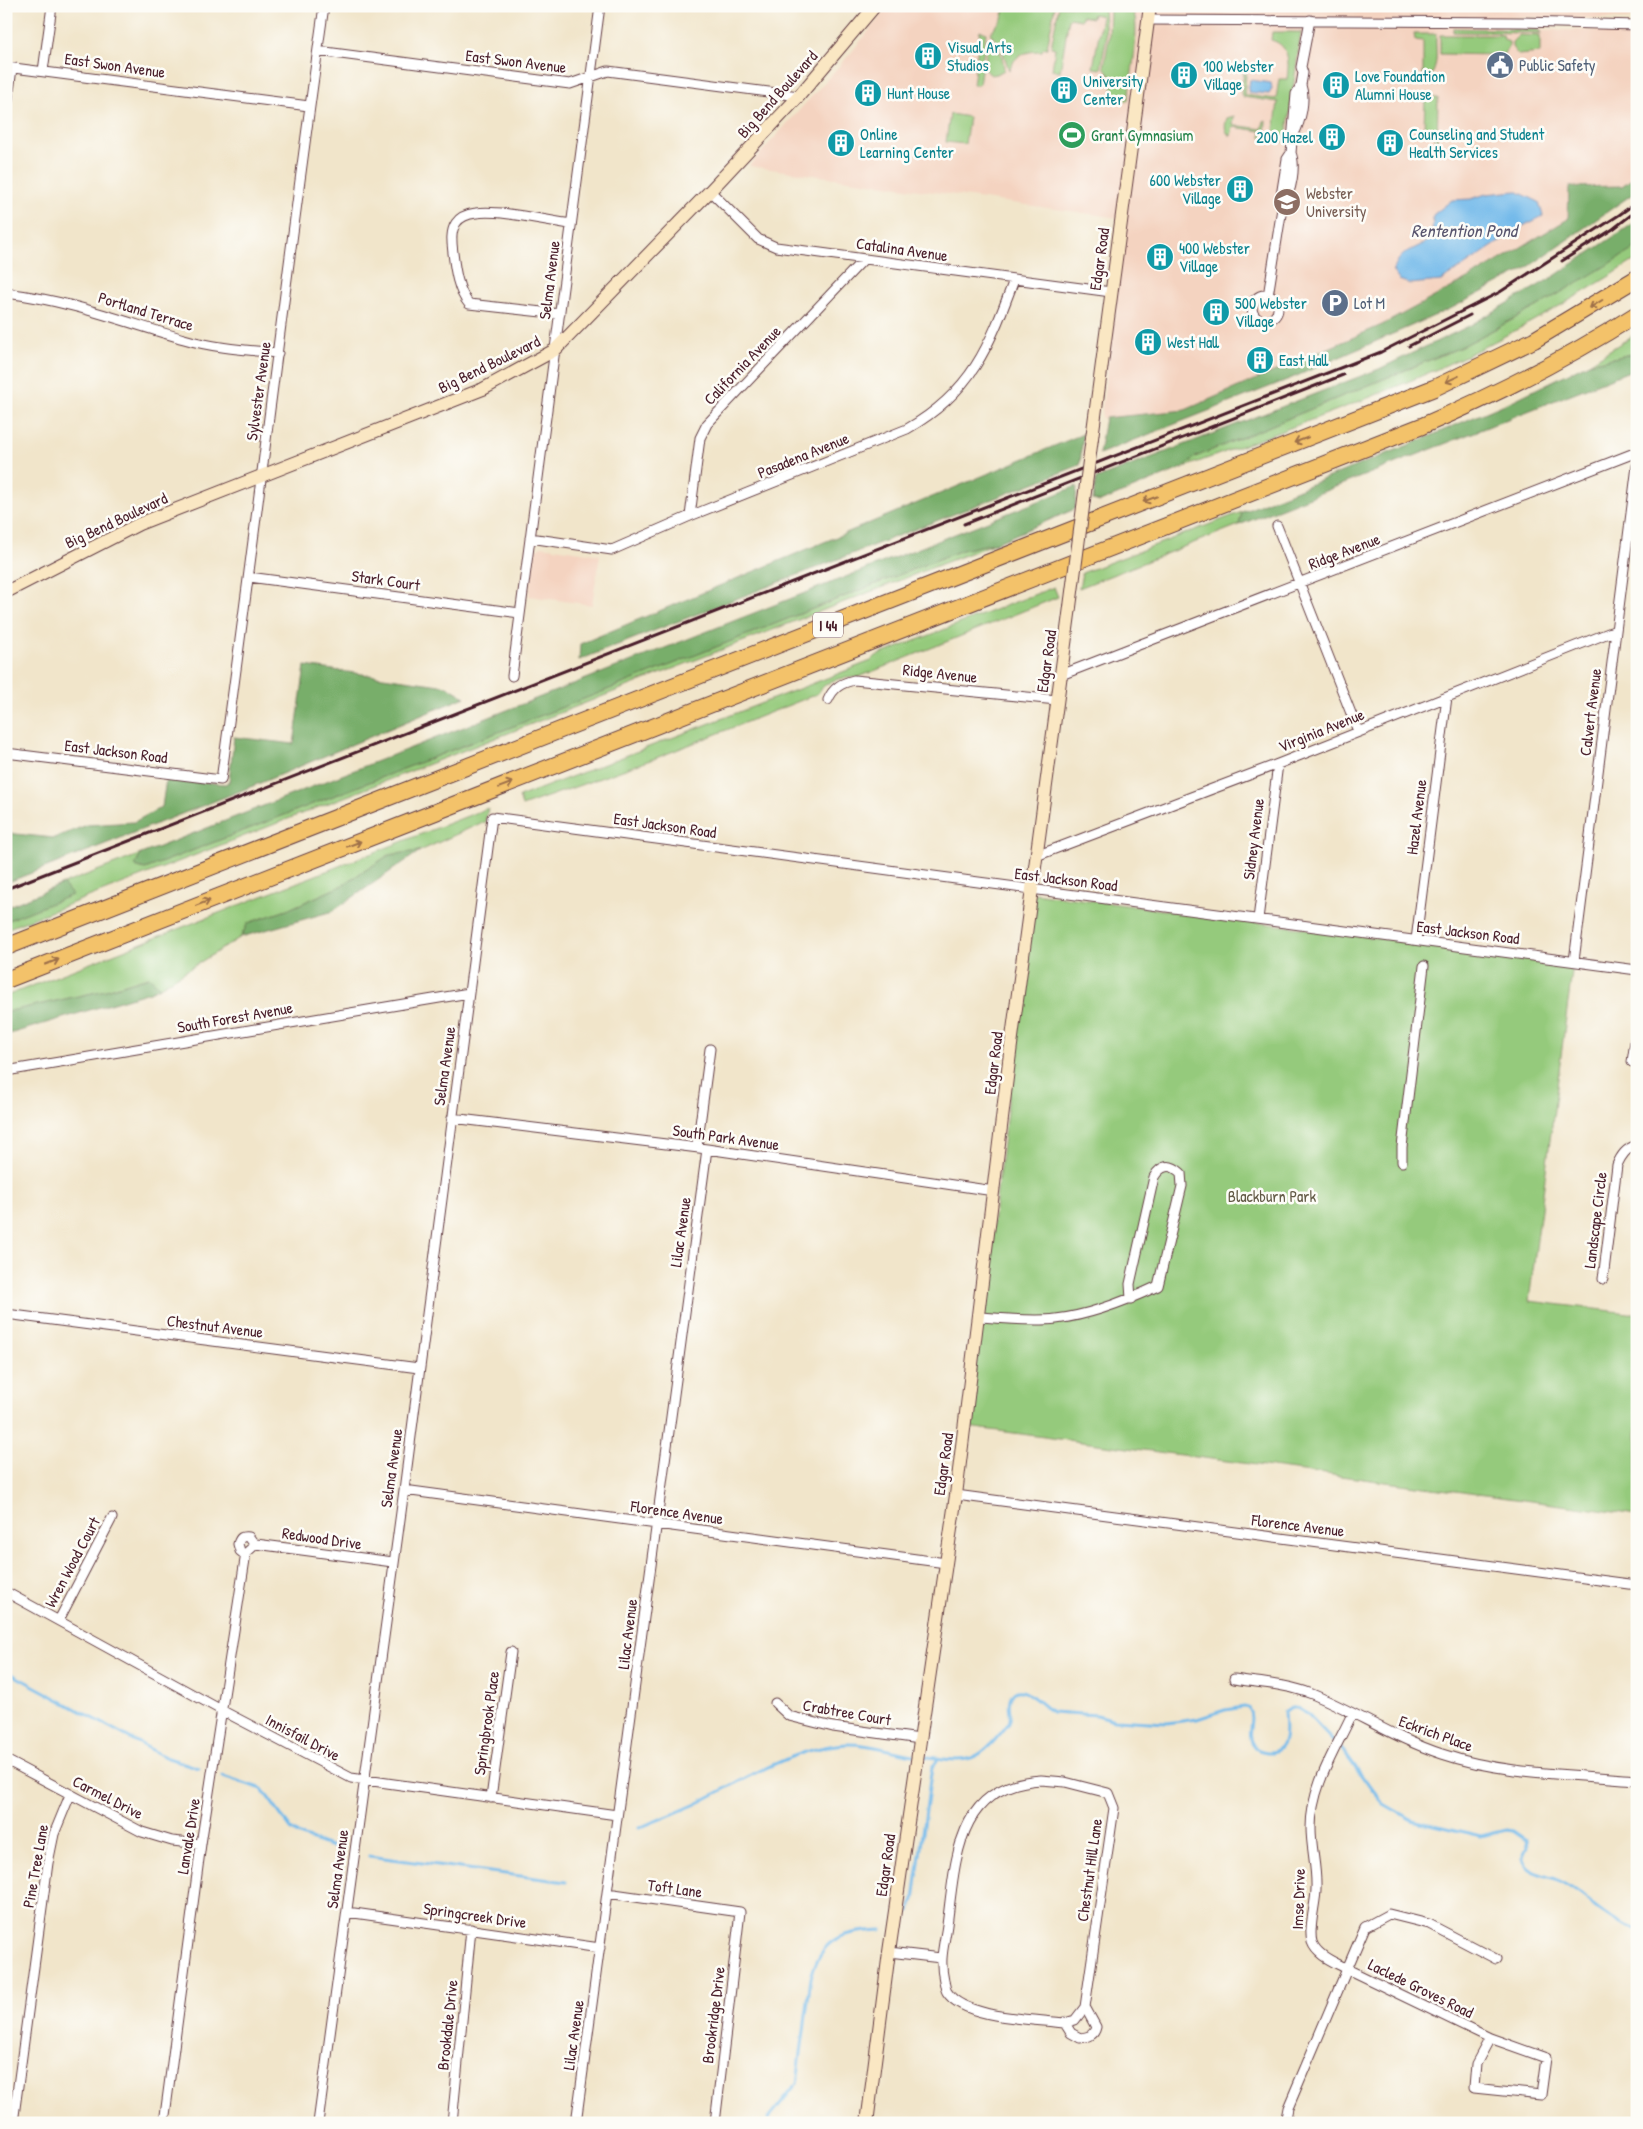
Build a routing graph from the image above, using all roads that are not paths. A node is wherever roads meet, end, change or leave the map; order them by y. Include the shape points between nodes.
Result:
1 (52, 6) edge
2 (324, 6) edge
3 (600, 6) edge
4 (876, 6) edge
5 (1150, 6) edge
6 (1148, 20) junction
7 (1310, 20) junction
8 (1637, 26) edge
9 (318, 51) junction
10 (9, 67) edge
11 (43, 71) junction
12 (592, 76) junction
13 (799, 96) junction
14 (309, 106) junction
15 (6, 115) edge
16 (710, 191) junction
17 (571, 224) junction
18 (864, 259) junction
19 (1637, 278) edge
20 (1014, 280) junction
21 (1111, 292) junction
22 (6, 293) edge
23 (1268, 296) dead end
24 (560, 314) junction
25 (1637, 314) edge
26 (555, 350) junction
27 (278, 353) junction
28 (1637, 452) edge
29 (1637, 466) edge
30 (262, 476) junction
31 (690, 516) junction
32 (1277, 526) dead end
33 (530, 538) junction
34 (249, 577) junction
35 (1300, 584) junction
36 (6, 592) edge
37 (520, 613) junction
38 (1616, 630) junction
39 (1061, 675) junction
40 (512, 676) dead end
41 (1447, 697) junction
42 (828, 700) dead end
43 (1057, 700) junction
44 (1358, 731) junction
45 (6, 753) edge
46 (1278, 764) junction
47 (221, 780) joint
48 (492, 817) joint
49 (1036, 856) junction
50 (1031, 890) junction
51 (1258, 919) junction
52 (1416, 940) junction
53 (6, 946) edge
54 (1574, 961) junction
55 (1424, 966) dead end
56 (1637, 970) edge
57 (6, 980) edge
58 (469, 993) junction
59 (1637, 1027) edge
60 (710, 1050) dead end
61 (1632, 1062) dead end
62 (6, 1071) edge
63 (452, 1118) junction
64 (1637, 1145) edge
65 (702, 1148) junction
66 (1402, 1162) dead end
67 (994, 1191) junction
68 (1603, 1279) dead end
69 (1131, 1298) junction
70 (6, 1314) edge
71 (978, 1317) junction
72 (419, 1368) junction
73 (404, 1490) junction
74 (956, 1495) junction
75 (112, 1518) dead end
76 (656, 1524) junction
77 (249, 1550) joint
78 (393, 1562) junction
79 (946, 1563) junction
80 (1637, 1585) edge
81 (6, 1592) edge
82 (58, 1620) junction
83 (511, 1652) dead end
84 (1234, 1680) dead end
85 (775, 1703) dead end
86 (223, 1711) junction
87 (1352, 1714) junction
88 (918, 1749) junction
89 (6, 1760) edge
90 (1637, 1780) edge
91 (364, 1781) junction
92 (70, 1795) junction
93 (490, 1798) junction
94 (617, 1815) junction
95 (201, 1844) junction
96 (607, 1894) junction
97 (347, 1912) junction
98 (740, 1912) joint
99 (471, 1930) junction
100 (600, 1948) junction
101 (889, 1952) junction
102 (941, 1958) junction
103 (1496, 1959) dead end
104 (1348, 1969) junction
105 (1085, 2007) junction
106 (1064, 2022) junction
107 (1490, 2038) junction
108 (13, 2123) edge
109 (164, 2123) edge
110 (318, 2123) edge
111 (452, 2123) edge
112 (576, 2123) edge
113 (716, 2123) edge
114 (867, 2123) edge
115 (1285, 2123) edge

1 - 11 street
2 - 9 street, Sylvester Avenue
3 - 12 street, Selma Avenue
4 - 13 street, Big Bend Boulevard
5 - 6 street, Edgar Road
6 - 7 street
6 - 21 street, Edgar Road
7 - 8 street
7 - 23 street via 1301,85 1296,94 1292,122 1294,134 1281,196 1283,202
9 - 12 street, East Swon Avenue via 570,84
9 - 14 street, Sylvester Avenue
10 - 11 street, East Swon Avenue
10 - 15 street
11 - 14 street, East Swon Avenue
12 - 13 street, East Swon Avenue via 608,71
12 - 17 street, Selma Avenue
13 - 16 street, Big Bend Boulevard
14 - 27 street, Sylvester Avenue
16 - 18 street, Catalina Avenue via 767,244
16 - 26 street, Big Bend Boulevard
17 - 24 street, Selma Avenue
17 - 24 street via 476,212 455,224 452,238 463,297 469,304
18 - 20 street, Catalina Avenue
18 - 31 street, California Avenue via 707,424 700,438
19 -> 53 highway, I 44 via 1534,340 1434,388
20 - 21 street, Catalina Avenue
20 - 31 street, Pasadena Avenue via 993,337 979,362 952,396 930,416 907,429
21 - 39 street, Edgar Road, bridge
22 - 27 street, Portland Terrace via 75,305 207,344
24 - 26 street, Selma Avenue
57 -> 25 highway, I 44 via 1422,426 1522,380
26 - 30 street, Big Bend Boulevard via 483,389
26 - 33 street, Selma Avenue
27 - 30 street, Sylvester Avenue
28 - 35 street, Ridge Avenue
29 - 38 street, Calvert Avenue
30 - 34 street, Sylvester Avenue
30 - 36 street, Big Bend Boulevard via 139,524
31 - 33 street, Pasadena Avenue via 612,550
32 - 35 street
33 - 37 street, Selma Avenue
34 - 37 street, Stark Court
34 - 47 street, Sylvester Avenue
35 - 39 street, Ridge Avenue
35 - 44 street
37 - 40 street, Selma Avenue
38 - 41 street, Virginia Avenue
38 - 54 street, Calvert Avenue
39 - 43 street, Edgar Road
41 - 44 street, Virginia Avenue
41 - 52 street, Hazel Avenue
42 - 43 street, Ridge Avenue via 832,691 854,680
43 - 49 street, Edgar Road
44 - 46 street, Virginia Avenue
45 - 47 street, East Jackson Road
46 - 49 street, Virginia Avenue
46 - 51 street, Sidney Avenue
48 - 50 street, East Jackson Road
48 - 58 street, Selma Avenue
49 - 50 street, Edgar Road
50 - 51 street, East Jackson Road
50 - 67 street, Edgar Road
51 - 52 street, East Jackson Road
52 - 54 street, East Jackson Road
54 - 56 street, East Jackson Road
55 - 66 street
58 - 62 street, South Forest Avenue
58 - 63 street, Selma Avenue
59 - 61 street
60 - 65 street, Lilac Avenue
63 - 65 street, South Park Avenue
63 - 72 street, Selma Avenue
64 - 68 street, Landscape Circle via 1621,1156 1617,1165
65 - 67 street, South Park Avenue
65 - 76 street, Lilac Avenue
67 - 71 street, Edgar Road
69 - 69 street via 1158,1286 1182,1186 1181,1173 1170,1166 1163,1166 1154,1177 1130,1284
69 - 71 street via 1092,1312 1056,1319
70 - 72 street, Chestnut Avenue
71 - 74 street, Edgar Road
72 - 73 street, Selma Avenue
73 - 76 street, Florence Avenue
73 - 78 street, Selma Avenue
74 - 79 street, Edgar Road
74 - 80 street, Florence Avenue
75 - 82 street, Wren Wood Court
76 - 79 street, Florence Avenue
76 - 94 street, Lilac Avenue
77 - 78 street, Redwood Drive
77 - 86 street, Lanvale Drive
78 - 91 street, Selma Avenue
79 - 88 street, Edgar Road
81 - 82 street, Innisfail Drive
82 - 86 street, Innisfail Drive
83 - 93 street, Springbrook Place
84 - 87 street, Eckrich Place via 1311,1694
85 - 88 street, Crabtree Court via 788,1716
86 - 91 street, Innisfail Drive via 350,1778
86 - 95 street, Lanvale Drive
87 - 90 street, Eckrich Place via 1416,1744 1467,1761 1530,1771
87 - 104 street, Imse Drive via 1313,1802 1311,1829 1316,1890 1312,1943 1320,1954
88 - 101 street, Edgar Road
89 - 92 street, Carmel Drive
91 - 93 street, Innisfail Drive
91 - 97 street, Selma Avenue
92 - 95 street, Carmel Drive via 142,1832 172,1841
92 - 108 street, Pine Tree Lane via 54,1834 50,1855
93 - 94 street, Innisfail Drive
94 - 96 street, Lilac Avenue
95 - 109 street, Lanvale Drive
96 - 98 street, Toft Lane
96 - 100 street, Lilac Avenue
97 - 99 street, Springcreek Drive
97 - 110 street, Selma Avenue
98 - 113 street, Brookridge Drive
99 - 100 street, Springcreek Drive
99 - 111 street, Brookdale Drive
100 - 112 street, Lilac Avenue
101 - 102 street
101 - 114 street, Edgar Road
102 - 105 street, Chestnut Hill Lane via 960,1840 982,1805 1009,1787 1024,1782 1065,1782 1108,1793 1114,1808
102 - 106 street, Chestnut Hill Lane via 947,1992 966,2007 993,2015
103 - 104 street, Laclede Groves Road via 1429,1924 1389,1914 1365,1927
104 - 107 street, Laclede Groves Road
104 - 115 street via 1288,2108
105 - 106 street via 1075,2020
105 - 106 street via 1096,2027 1090,2036 1080,2038
107 - 107 street, Laclede Groves Road via 1476,2064 1474,2088 1541,2095 1546,2058

